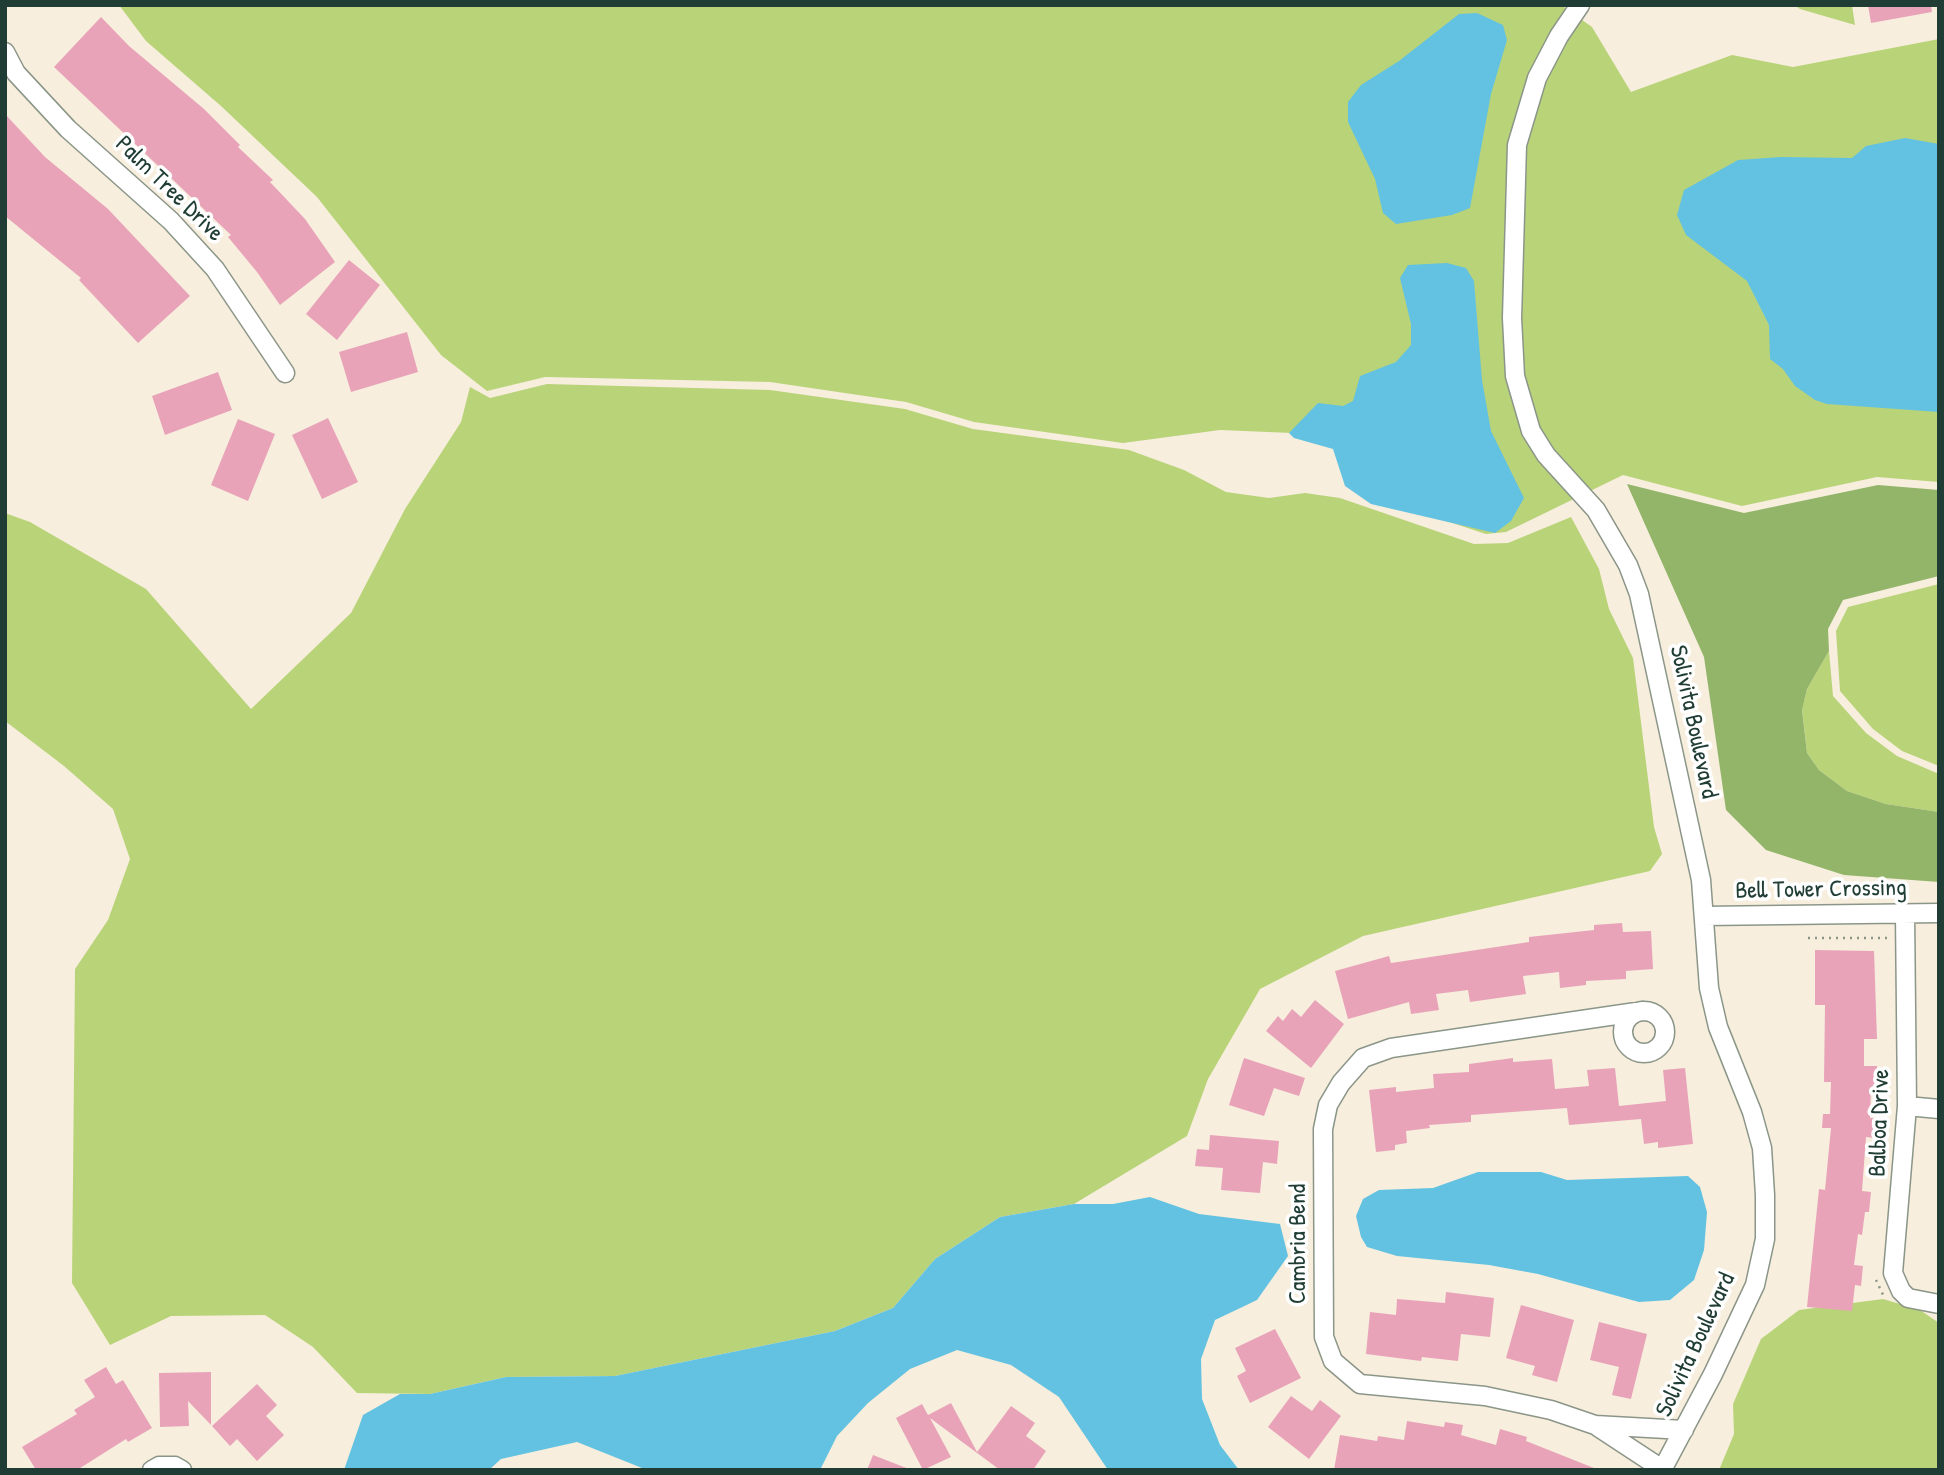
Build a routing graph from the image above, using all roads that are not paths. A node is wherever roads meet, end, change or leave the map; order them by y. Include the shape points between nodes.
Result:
1 (1580, 5) edge
2 (5, 52) edge
3 (285, 373) dead end
4 (1939, 913) edge
5 (1905, 914) junction
6 (1704, 916) junction
7 (1643, 1011) dead end
8 (1906, 1106) junction
9 (1939, 1109) edge
10 (1939, 1304) edge
11 (1595, 1425) junction
12 (1684, 1430) junction
13 (152, 1470) edge
14 (182, 1470) edge
15 (1662, 1470) edge

1 - 6 street, Solivita Boulevard via 1537,78 1517,145 1512,305 1515,376 1531,431 1546,455 1596,510 1639,594 1701,880
2 - 3 street, Palm Tree Drive via 16,73 68,129 172,221 215,269
4 - 5 street, Bell Tower Crossing
5 - 6 street, Bell Tower Crossing
5 - 8 street, Balboa Drive
6 - 12 street, Solivita Boulevard via 1709,988 1718,1027 1762,1148 1765,1239 1755,1285
7 - 11 street, Cambria Bend via 1391,1048 1363,1058 1328,1105 1323,1129 1324,1337 1332,1361 1360,1384 1499,1398
8 - 9 street
8 - 10 street, Balboa Drive via 1893,1273 1908,1298
11 - 12 street, Cambria Bend
11 - 15 street
12 - 15 street, Solivita Boulevard
13 - 14 street via 175,1466

